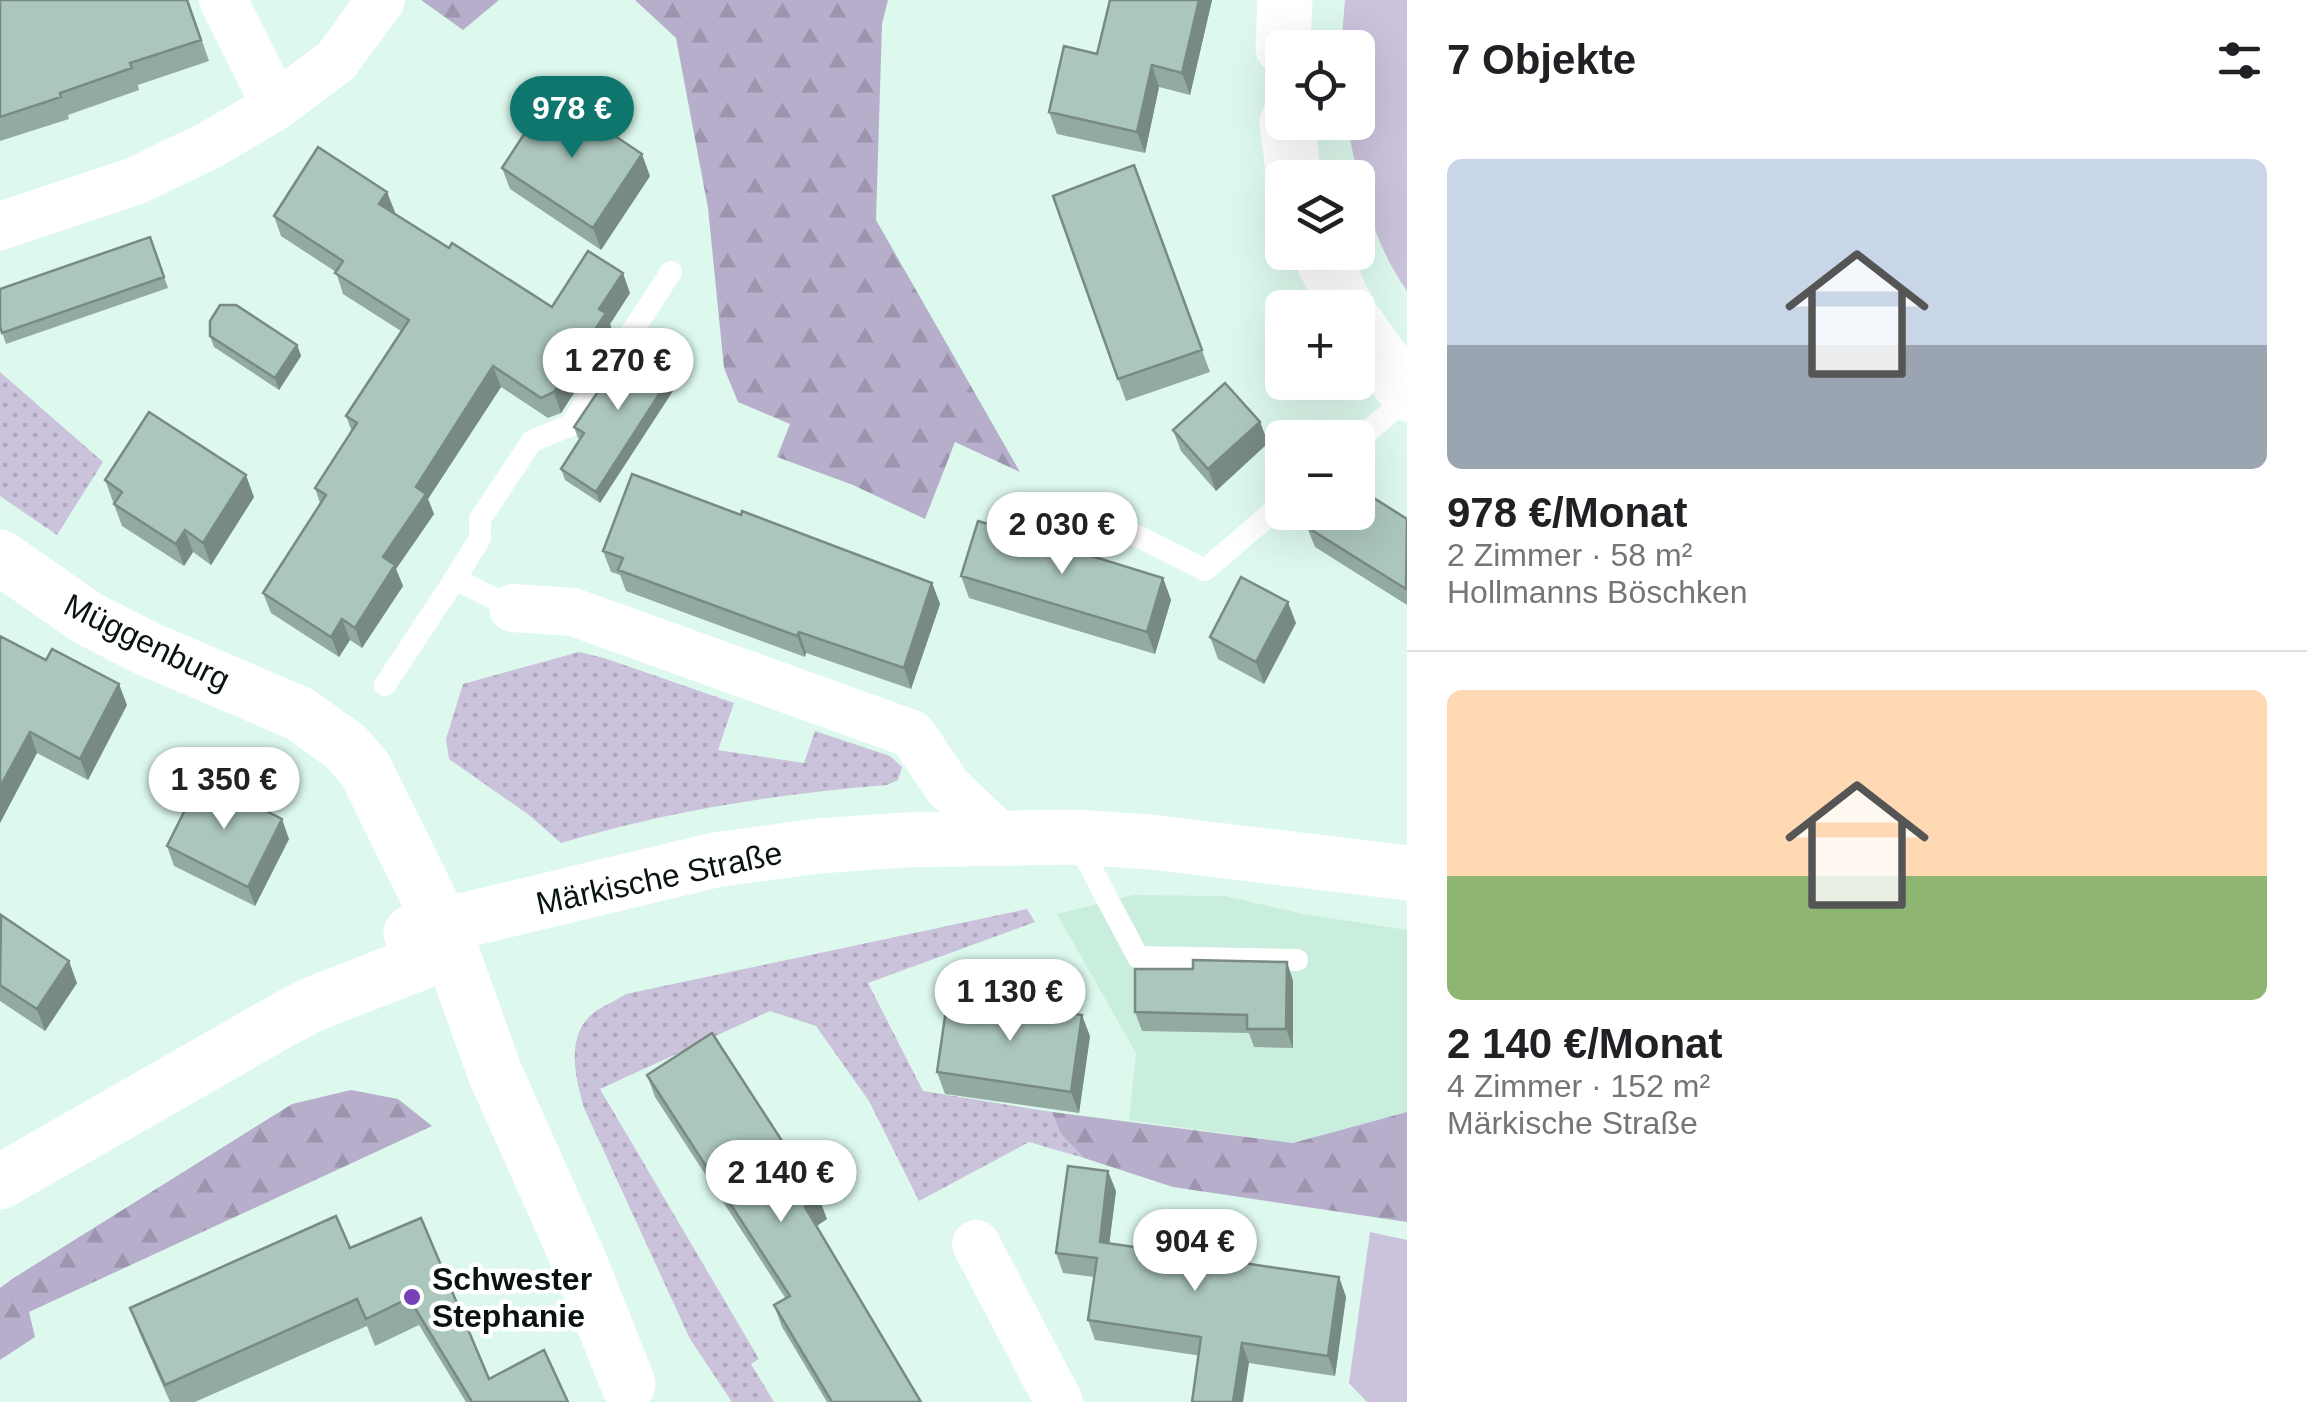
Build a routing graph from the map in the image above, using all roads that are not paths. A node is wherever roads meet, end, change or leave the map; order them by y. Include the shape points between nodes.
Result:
1 (223, 0) edge
2 (381, 0) edge
3 (1285, 0) edge
4 (1284, 30) edge
5 (276, 106) junction
6 (0, 226) edge
7 (671, 272) dead end
8 (1375, 350) edge
9 (1407, 396) edge
10 (1375, 425) edge
11 (1096, 515) dead end
12 (1265, 519) edge
13 (0, 557) edge
14 (456, 579) junction
15 (513, 608) joint
16 (385, 685) dead end
17 (1074, 836) junction
18 (1001, 838) junction
19 (1407, 873) edge
20 (431, 944) junction
21 (1297, 960) dead end
22 (9, 1176) edge
23 (976, 1244) dead end
24 (633, 1393) edge
25 (1058, 1402) edge

1 - 5 street
2 - 5 street via 336,61
3 - 4 main road
5 - 6 street via 134,181
7 - 14 lane via 572,425 532,441 480,519 480,538
8 - 9 main road
9 - 10 lane
11 - 12 lane via 1205,570
13 - 20 main road, Müggenburg via 87,618 300,714 339,757
14 - 15 lane
14 - 16 lane
15 - 18 street via 573,612 912,734 947,786
17 - 18 main road, Märkische Straße
17 - 19 main road, Märkische Straße
17 - 21 lane via 1138,957
18 - 20 main road, Märkische Straße via 723,882
20 - 22 main road, Märkische Straße via 283,994 87,1113
20 - 24 main road via 589,1326
23 - 25 street

